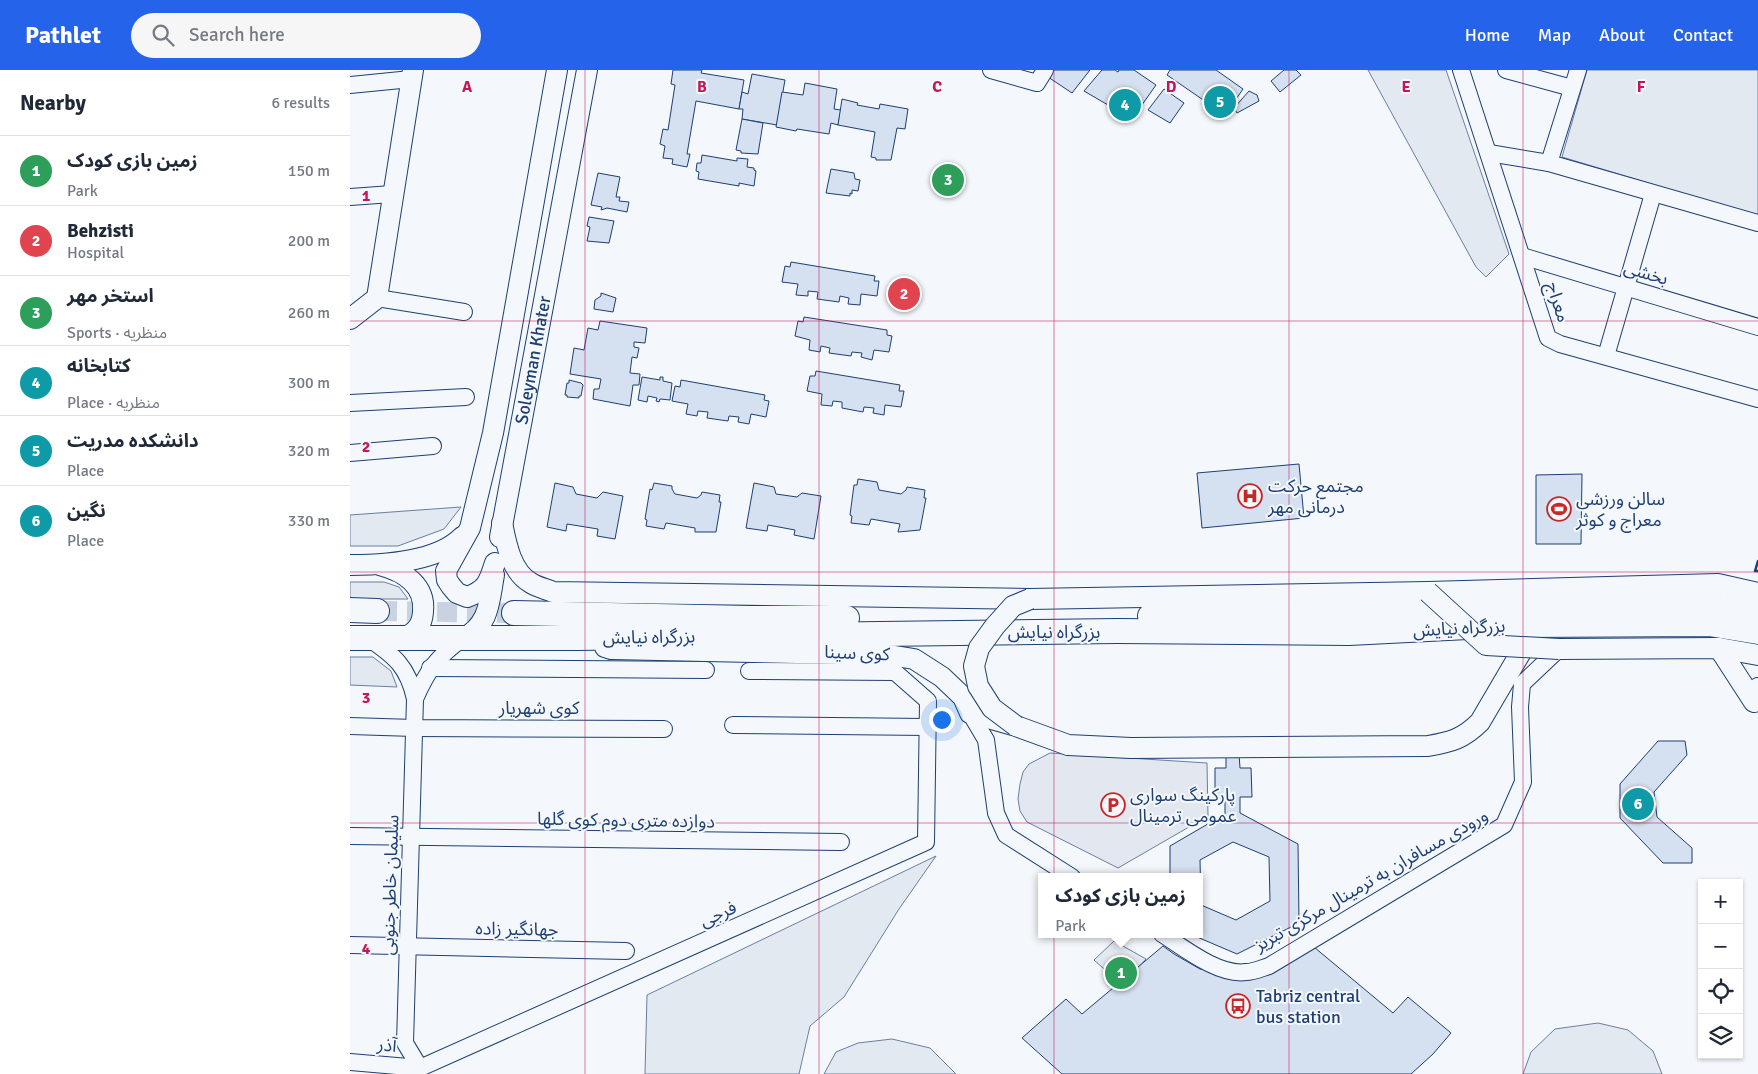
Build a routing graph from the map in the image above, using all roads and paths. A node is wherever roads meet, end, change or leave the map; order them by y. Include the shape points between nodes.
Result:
1 (557, 70) edge
2 (587, 70) edge
3 (991, 70) edge
4 (1045, 70) edge
5 (1461, 70) edge
6 (1506, 70) edge
7 (1578, 70) edge
8 (412, 75) edge
9 (350, 85) edge
10 (1572, 88) junction
11 (1489, 153) junction
12 (1549, 163) junction
13 (392, 194) junction
14 (1654, 194) junction
15 (350, 197) edge
16 (1758, 224) edge
17 (1522, 256) junction
18 (1627, 288) junction
19 (377, 298) junction
20 (464, 312) dead end
21 (350, 320) edge
22 (1758, 327) edge
23 (1606, 356) junction
24 (466, 397) dead end
25 (1758, 399) edge
26 (350, 403) edge
27 (433, 446) dead end
28 (350, 453) edge
29 (502, 523) junction
30 (470, 528) junction
31 (495, 563) junction
32 (350, 565) edge
33 (380, 565) junction
34 (1428, 592) junction
35 (1758, 592) edge
36 (1030, 599) junction
37 (350, 610) edge
38 (377, 611) tunnel mouth
39 (1758, 612) edge
40 (514, 613) tunnel mouth
41 (1758, 632) edge
42 (406, 637) junction
43 (359, 638) edge
44 (577, 638) junction
45 (462, 639) junction
46 (1524, 647) junction
47 (1719, 648) junction
48 (1559, 649) junction
49 (1758, 655) edge
50 (430, 668) junction
51 (706, 670) dead end
52 (749, 671) dead end
53 (415, 699) junction
54 (1757, 703) edge
55 (970, 713) junction
56 (733, 725) dead end
57 (350, 726) edge
58 (1016, 726) junction
59 (927, 727) junction
60 (414, 728) junction
61 (664, 729) dead end
62 (350, 836) edge
63 (411, 837) junction
64 (841, 842) dead end
65 (1066, 873) edge
66 (1168, 938) edge
67 (350, 945) edge
68 (408, 946) junction
69 (626, 951) dead end
70 (350, 1062) edge
71 (420, 1068) junction

1 - 30 main road, Soleyman Khater via 493,433
2 - 29 main road, Soleyman Khater
3 - 4 street via 1036,83
5 - 11 street, معراج
6 - 10 street
7 - 10 street
8 - 9 street
8 - 13 main road
10 - 12 street
11 - 12 street
11 - 17 street, معراج
12 - 14 street
13 - 15 street
13 - 19 main road
14 - 16 street
14 - 18 street
17 - 18 street, بخشی
17 - 23 street, معراج via 1548,338
18 - 22 street, بخشی
18 - 23 street
19 - 20 street
19 - 21 main road
23 - 25 street, معراج
24 - 26 street
27 - 28 street
29 - 31 main road, Soleyman Khater
29 - 36 main road, بزرگراه نیایش via 507,546 522,577 553,592
30 - 31 main road, Soleyman Khater via 446,570 451,586 467,597 478,593 489,580
30 - 33 main road via 457,541 437,552
31 - 45 main road, Soleyman Khater via 483,620 473,633
32 - 33 main road
33 - 42 main road via 404,574 420,593 424,605 422,619 417,630
34 - 35 main road, بزرگراه نیایش via 1718,584
34 - 36 main road, بزرگراه نیایش
34 - 46 main road, bridge via 1486,645
36 - 58 main road, bridge via 1013,606 995,626 979,648 974,666 978,686 992,708
37 - 38 highway
39 - 40 highway, بزرگراه نیایش via 1712,605 1503,606 1348,614 1106,616 750,618
41 - 44 highway, بزرگراه نیایش via 1709,624 1526,625 1349,633 1107,632
42 - 43 highway, بزرگراه نیایش
42 - 45 highway, بزرگراه نیایش
43 - 53 street, سلیمان خاطر جنوبی via 389,652 411,681
44 - 45 highway, بزرگراه نیایش
44 - 55 main road via 611,649 889,654 914,659 942,677 963,697
45 - 50 street, سلیمان خاطر جنوبی via 445,651
46 - 48 main road, bridge
46 - 58 main road via 1480,722 1452,742 1428,746 1131,748 1068,745
47 - 48 main road
47 - 49 main road
47 - 54 main road
48 - 66 street, ورودی مسافران به ترمینال مرکزی تبریز via 1522,684 1523,782 1504,825 1269,966 1246,973 1226,970 1206,962
50 - 51 street
50 - 53 street, سلیمان خاطر جنوبی
52 - 59 street, کوی سینا via 895,672 928,701
53 - 60 street, سلیمان خاطر جنوبی
55 - 58 main road
55 - 65 street via 986,740 996,813 1006,835
56 - 59 street
57 - 60 street, کوی شهریار
59 - 71 street, فرجی via 926,842
60 - 61 street, کوی شهریار
60 - 63 street, سلیمان خاطر جنوبی
62 - 63 street, دوازده متری دوم کوی گلها
63 - 64 street, دوازده متری دوم کوی گلها
63 - 68 street, سلیمان خاطر جنوبی
67 - 68 street, جهانگیر زاده
68 - 69 street, جهانگیر زاده
68 - 71 street, سلیمان خاطر جنوبی via 405,1043
70 - 71 street, آذر

